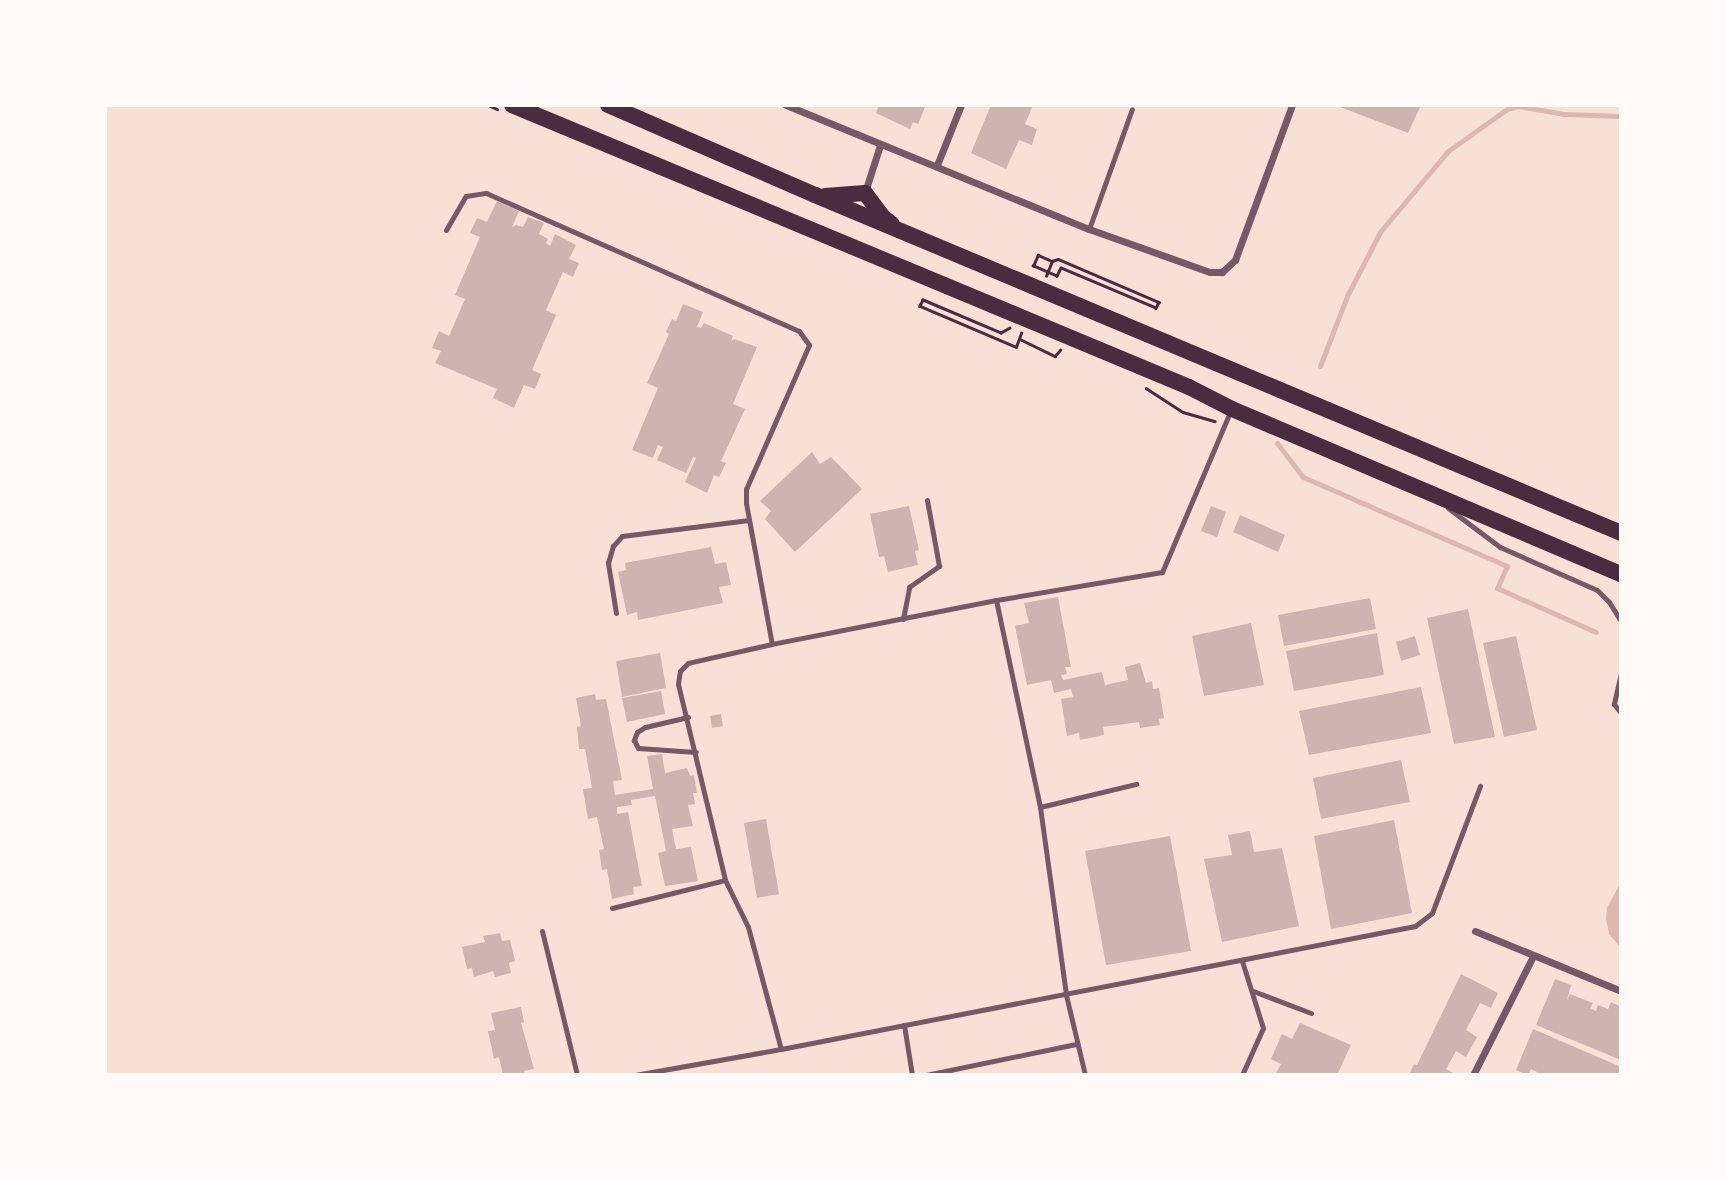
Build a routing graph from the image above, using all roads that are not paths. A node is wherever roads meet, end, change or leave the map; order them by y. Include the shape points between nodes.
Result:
1 (512, 105) edge
2 (608, 105) edge
3 (786, 105) edge
4 (961, 105) edge
5 (1292, 105) edge
6 (1132, 109) dead end
7 (880, 145) junction
8 (937, 166) junction
9 (865, 193) junction
10 (815, 195) junction
11 (1089, 229) junction
12 (446, 230) dead end
13 (904, 233) junction
14 (1232, 409) junction
15 (1429, 494) junction
16 (927, 499) dead end
17 (749, 520) junction
18 (1621, 533) edge
19 (1621, 574) edge
20 (996, 600) junction
21 (615, 613) dead end
22 (903, 619) junction
23 (1621, 621) edge
24 (772, 644) junction
25 (1621, 673) edge
26 (1621, 713) edge
27 (688, 716) junction
28 (696, 752) junction
29 (1136, 784) dead end
30 (1480, 786) dead end
31 (1040, 807) junction
32 (725, 880) junction
33 (612, 908) dead end
34 (542, 931) dead end
35 (1475, 931) dead end
36 (1533, 956) junction
37 (1242, 961) junction
38 (1253, 991) junction
39 (1621, 991) edge
40 (1066, 995) junction
41 (1311, 1013) dead end
42 (904, 1025) junction
43 (1076, 1044) junction
44 (781, 1049) junction
45 (577, 1075) edge
46 (636, 1075) edge
47 (912, 1075) edge
48 (926, 1075) edge
49 (1085, 1075) edge
50 (1242, 1075) edge
51 (1473, 1075) edge

1 - 14 main road
2 - 10 main road
3 - 7 street
4 - 8 street
5 - 11 street via 1235,260 1222,272 1210,272
6 - 11 lane
7 - 8 street
7 - 9 street
8 - 11 street
9 - 10 main road
9 - 13 main road via 883,217
10 - 13 main road
12 - 17 lane via 466,196 486,193 799,331 809,345 746,489
13 - 18 main road
14 - 15 main road
14 - 20 lane via 1162,572
15 - 19 main road
15 - 23 lane via 1500,547 1597,590
16 - 22 lane via 939,566 909,587
17 - 21 lane via 622,536 608,563
17 - 24 lane
20 - 22 lane
20 - 31 lane
22 - 24 lane
24 - 27 lane via 688,663 680,671 678,684
25 - 26 lane via 1614,704
27 - 28 lane
27 - 28 lane via 645,727 634,740 638,748
28 - 32 lane
29 - 31 lane
30 - 37 lane via 1432,913 1415,926
31 - 40 lane
32 - 33 lane
32 - 44 lane via 748,927
34 - 45 lane
35 - 36 street
36 - 39 street
36 - 51 street
37 - 38 lane
37 - 40 lane
38 - 41 lane
38 - 50 lane via 1263,1028
40 - 42 lane
40 - 43 lane
42 - 44 lane
42 - 47 lane
43 - 48 lane
43 - 49 lane
44 - 46 lane

